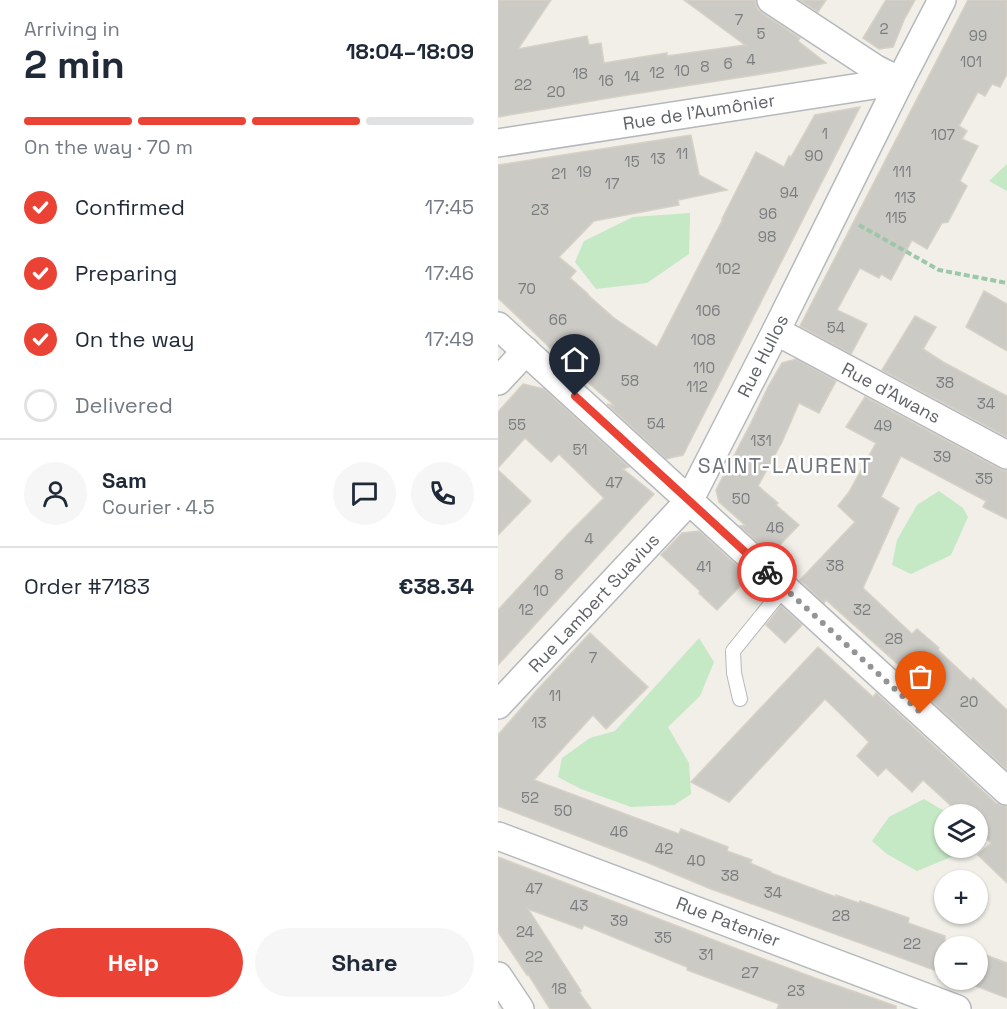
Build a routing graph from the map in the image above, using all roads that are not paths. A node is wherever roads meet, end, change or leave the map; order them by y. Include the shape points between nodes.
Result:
1 (771, 0) edge
2 (942, 0) edge
3 (900, 81) junction
4 (498, 143) edge
5 (498, 326) edge
6 (776, 331) junction
7 (526, 351) junction
8 (498, 381) edge
9 (1007, 455) edge
10 (689, 501) junction
11 (784, 588) junction
12 (740, 699) dead end
13 (498, 705) edge
14 (1007, 791) edge
15 (498, 836) edge
16 (498, 976) edge
17 (520, 1009) edge
18 (957, 1009) edge

1 - 3 street
2 - 3 street, Rue Hullos
3 - 4 street, Rue de l'Aumônier
3 - 6 street, Rue Hullos
5 - 7 street
6 - 9 street, Rue d'Awans
6 - 10 street, Rue Hullos
7 - 8 street
7 - 10 street
10 - 11 street
10 - 13 street, Rue Lambert Suavius
11 - 12 lane via 733,651
11 - 14 street
15 - 18 street, Rue Patenier
16 - 17 street

